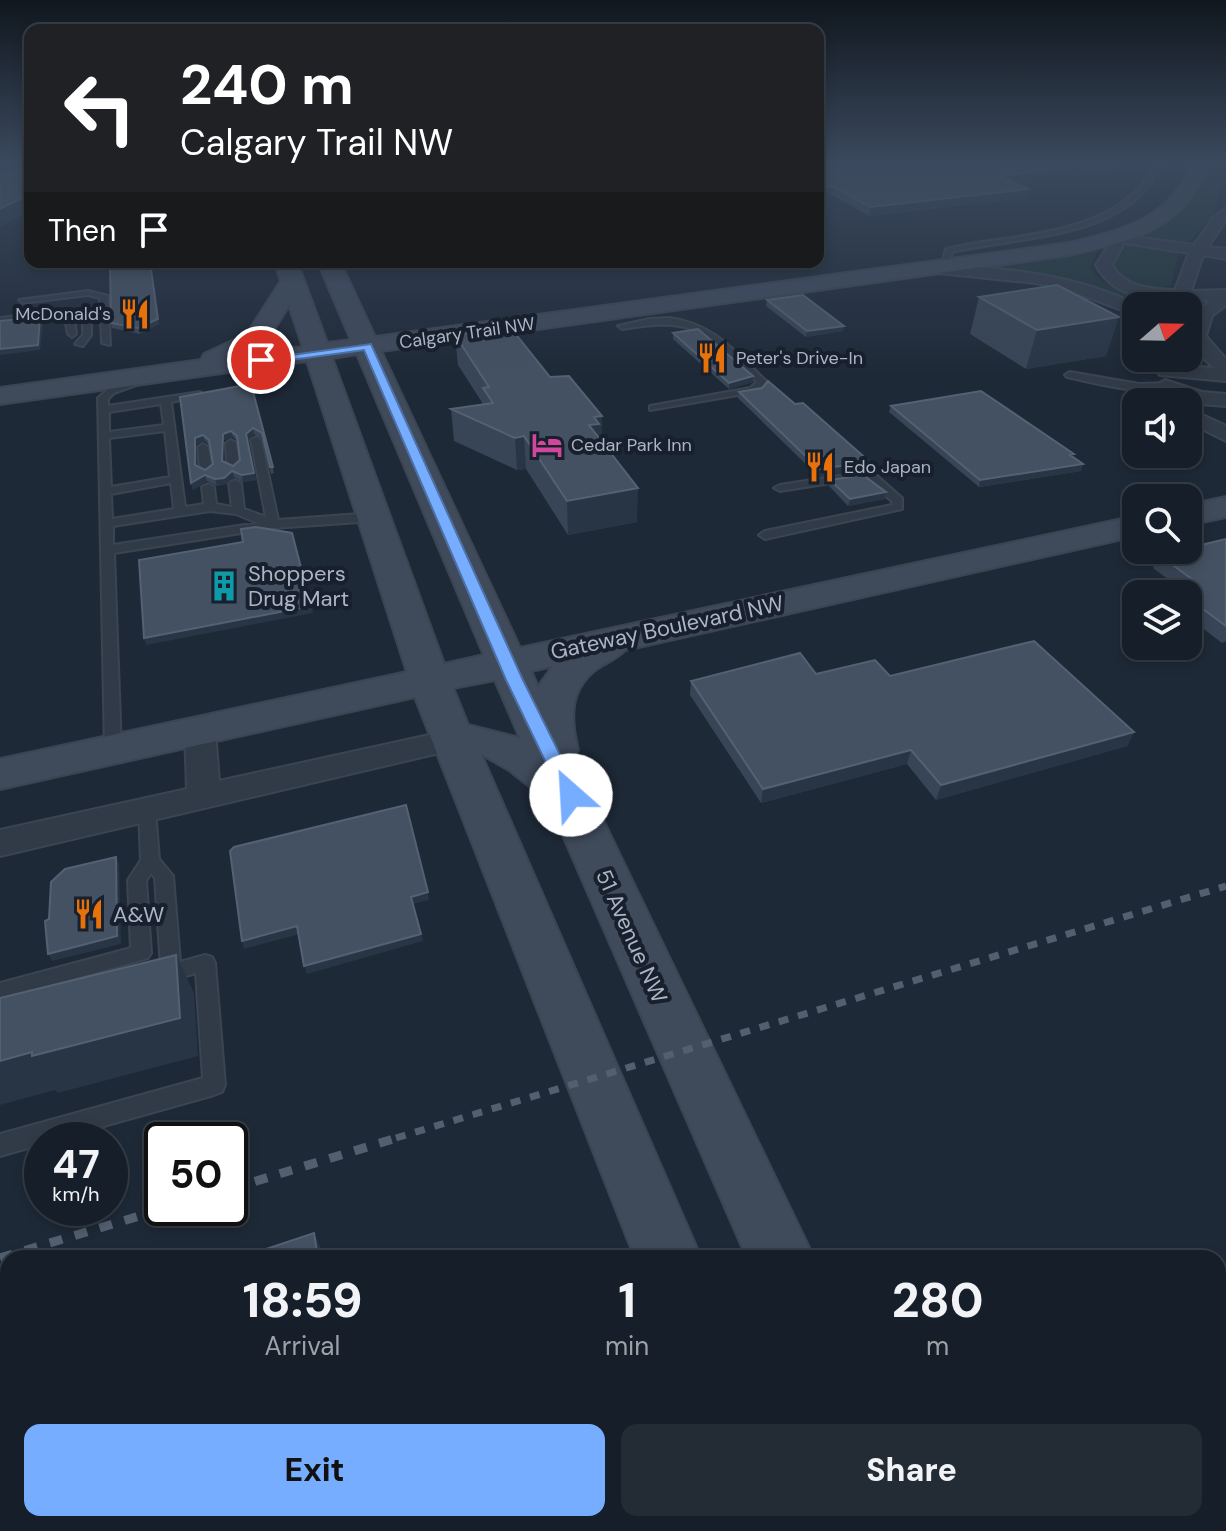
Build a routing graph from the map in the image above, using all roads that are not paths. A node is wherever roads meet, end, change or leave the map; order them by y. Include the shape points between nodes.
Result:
1 (1040, 233) edge
2 (1124, 233) edge
3 (1208, 233) edge
4 (1115, 237) junction
5 (1199, 249) junction
6 (1226, 254) edge
7 (332, 268) edge
8 (940, 269) junction
9 (289, 272) edge
10 (1144, 292) edge
11 (1184, 292) edge
12 (1226, 296) edge
13 (24, 298) dead end
14 (1202, 299) edge
15 (347, 303) junction
16 (1122, 304) edge
17 (60, 314) junction
18 (0, 321) edge
19 (622, 326) dead end
20 (491, 329) junction
21 (72, 334) dead end
22 (107, 343) dead end
23 (80, 344) dead end
24 (368, 346) junction
25 (315, 353) junction
26 (1202, 355) edge
27 (1226, 371) edge
28 (165, 373) junction
29 (1070, 375) edge
30 (1169, 379) edge
31 (206, 394) edge
32 (0, 396) edge
33 (166, 400) junction
34 (1226, 400) edge
35 (651, 404) dead end
36 (103, 410) junction
37 (1202, 422) edge
38 (170, 427) junction
39 (1226, 435) edge
40 (104, 436) junction
41 (256, 440) edge
42 (231, 443) edge
43 (203, 447) edge
44 (233, 467) edge
45 (206, 471) edge
46 (176, 479) junction
47 (235, 483) edge
48 (208, 487) edge
49 (780, 488) dead end
50 (106, 491) junction
51 (210, 507) junction
52 (180, 511) junction
53 (238, 511) junction
54 (374, 517) junction
55 (107, 523) junction
56 (273, 524) junction
57 (1122, 529) edge
58 (765, 535) dead end
59 (107, 550) junction
60 (632, 636) junction
61 (507, 661) junction
62 (429, 679) junction
63 (200, 731) junction
64 (452, 740) junction
65 (113, 750) junction
66 (0, 774) edge
67 (571, 795) junction
68 (204, 798) junction
69 (147, 810) junction
70 (0, 843) edge
71 (150, 861) junction
72 (171, 972) junction
73 (140, 980) edge
74 (0, 991) edge
75 (0, 1145) edge
76 (665, 1250) edge
77 (777, 1250) edge

1 - 8 lane via 949,251
2 - 4 main road, Calgary Trail NW
3 - 5 street
4 - 5 street, Calgary Trail NW
4 - 8 main road, Calgary Trail NW
4 - 10 street via 1117,243 1104,265 1110,277
5 - 6 street, Calgary Trail NW
5 - 11 street
7 - 15 main road, 51 Avenue NW
8 - 16 street, Calgary Trail NW via 1045,279
8 - 20 main road, Calgary Trail NW
9 - 25 main road
9 - 28 main road via 256,339 237,351
12 - 14 street
12 - 27 street via 1204,314 1197,336
13 - 22 lane via 88,293 107,298
15 - 20 main road via 361,317 385,325
15 - 24 main road, 51 Avenue NW
17 - 18 lane
17 - 21 lane via 72,317
17 - 23 lane via 87,315 87,335
19 - 35 lane via 692,321 762,382
20 - 24 main road, Calgary Trail NW
24 - 25 main road, Calgary Trail NW
24 - 61 main road, 51 Avenue NW
25 - 28 main road, Calgary Trail NW
25 - 54 main road
26 - 27 street
27 - 30 street
28 - 32 main road, Calgary Trail NW
28 - 36 lane via 106,394
29 - 30 lane via 1139,387
30 - 34 street via 1199,398
31 - 33 lane
33 - 36 lane
33 - 38 lane
36 - 40 lane
37 - 39 street
38 - 40 lane
38 - 46 lane
40 - 50 lane
41 - 56 lane
42 - 44 lane
43 - 45 lane
46 - 50 lane
46 - 52 lane
47 - 53 lane
48 - 51 lane
49 - 58 lane via 864,475 898,500 898,507
50 - 55 lane
51 - 52 lane
51 - 53 lane
52 - 55 lane
53 - 56 lane
54 - 56 lane
54 - 62 main road
55 - 59 lane
56 - 59 lane
57 - 60 main road, Gateway Boulevard NW
59 - 65 lane
60 - 61 main road, Gateway Boulevard NW
60 - 67 main road via 590,654 556,689 549,726
61 - 62 main road, Gateway Boulevard NW
61 - 67 main road, 51 Avenue NW
62 - 63 main road, Gateway Boulevard NW
62 - 64 main road
63 - 65 main road, Gateway Boulevard NW
63 - 68 street
64 - 67 main road via 477,737 498,743
64 - 68 street
64 - 76 main road
65 - 66 main road, Gateway Boulevard NW
67 - 77 main road, 51 Avenue NW
68 - 69 street
69 - 70 street
69 - 71 lane
71 - 72 lane via 164,876
71 - 74 lane via 137,880 141,953
72 - 73 lane
72 - 75 lane via 205,963 214,1085

